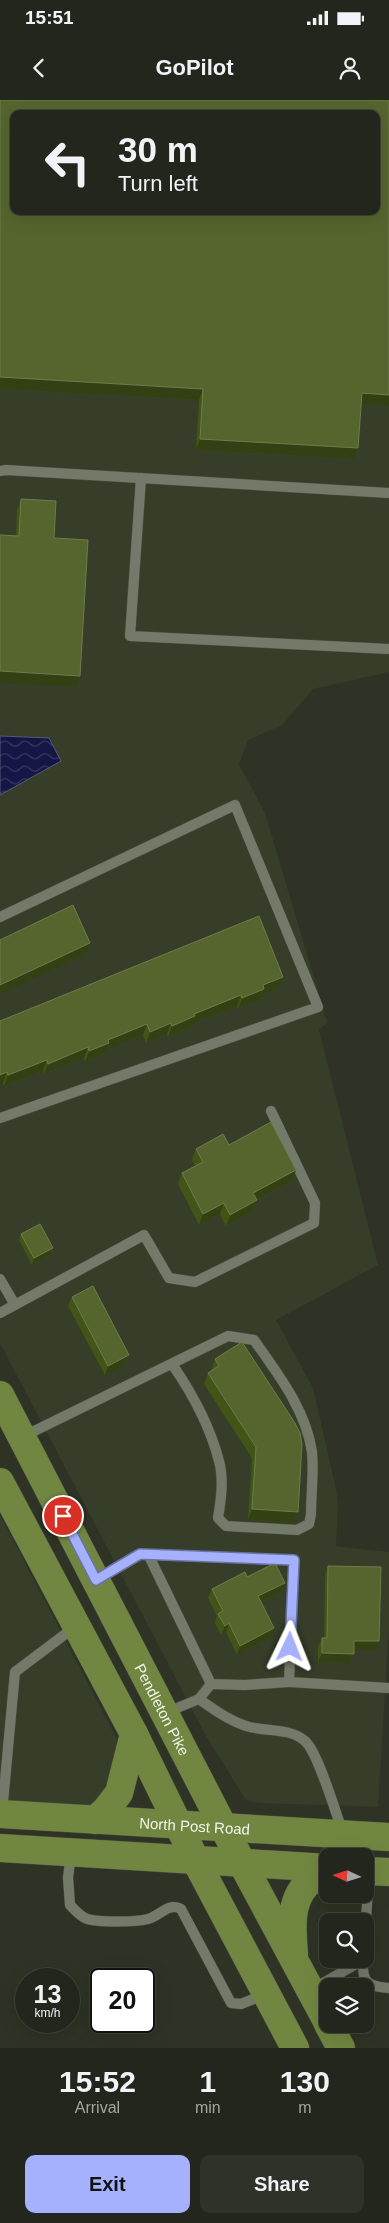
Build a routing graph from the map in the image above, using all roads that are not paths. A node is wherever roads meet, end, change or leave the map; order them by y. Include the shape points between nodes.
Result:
1 (0, 471) edge
2 (141, 478) junction
3 (389, 493) edge
4 (389, 649) edge
5 (0, 917) edge
6 (271, 1111) dead end
7 (0, 1118) edge
8 (0, 1279) edge
9 (15, 1305) junction
10 (0, 1313) edge
11 (172, 1364) junction
12 (0, 1395) edge
13 (22, 1437) junction
14 (0, 1482) edge
15 (148, 1554) junction
16 (96, 1580) junction
17 (76, 1626) junction
18 (289, 1682) junction
19 (211, 1684) junction
20 (389, 1688) edge
21 (199, 1699) junction
22 (166, 1713) junction
23 (134, 1734) junction
24 (1, 1814) edge
25 (96, 1820) junction
26 (178, 1824) junction
27 (224, 1827) junction
28 (343, 1834) junction
29 (389, 1837) edge
30 (0, 1848) edge
31 (71, 1852) junction
32 (196, 1861) junction
33 (242, 1863) junction
34 (319, 1867) edge
35 (319, 1877) edge
36 (294, 1961) junction
37 (349, 1968) edge
38 (362, 1968) edge
39 (389, 1988) edge
40 (310, 1990) junction
41 (267, 1994) junction
42 (319, 2006) edge
43 (333, 2033) edge
44 (295, 2048) edge
45 (341, 2048) edge

1 - 2 lane
2 - 3 lane
2 - 4 lane via 130,636
5 - 7 lane via 235,805 318,1007
6 - 9 lane via 315,1203 314,1223 195,1282 169,1278 144,1235
8 - 9 lane
9 - 10 lane
11 - 11 lane via 228,1336 254,1340 293,1398 305,1425 312,1453 309,1524 297,1530 226,1526 218,1518 222,1492 219,1462 188,1388
11 - 13 lane
12 - 13 main road, Pendleton Pike
13 - 16 main road, Pendleton Pike
14 - 17 main road
15 - 16 lane via 140,1554
15 - 18 lane via 294,1560
15 - 19 lane
16 - 22 main road, Pendleton Pike
17 - 23 main road
17 - 24 lane via 15,1672
18 - 19 lane
18 - 20 lane
19 - 21 lane
21 - 22 lane
21 - 28 lane via 246,1726 295,1734 307,1742
22 - 27 main road, Pendleton Pike
23 - 25 main road via 119,1793
23 - 26 main road
24 - 25 main road, North Post Road
25 - 26 main road, North Post Road
26 - 27 main road, North Post Road
26 - 32 main road
27 - 28 main road, North Post Road
27 - 33 main road, Pendleton Pike
28 - 29 main road, North Post Road
30 - 31 main road
31 - 32 main road
31 - 41 lane via 68,1878 70,1905 86,1918 128,1922 150,1918 169,1907 177,1907 181,1909 231,2003 241,2004
32 - 33 main road
32 - 41 main road
33 - 34 main road
33 - 36 main road, Pendleton Pike
35 - 36 main road via 308,1882 294,1906
36 - 40 main road, Pendleton Pike
37 - 40 lane
38 - 39 lane via 366,1982 374,1987
40 - 42 main road, Pendleton Pike
41 - 44 main road
43 - 45 main road, Pendleton Pike

